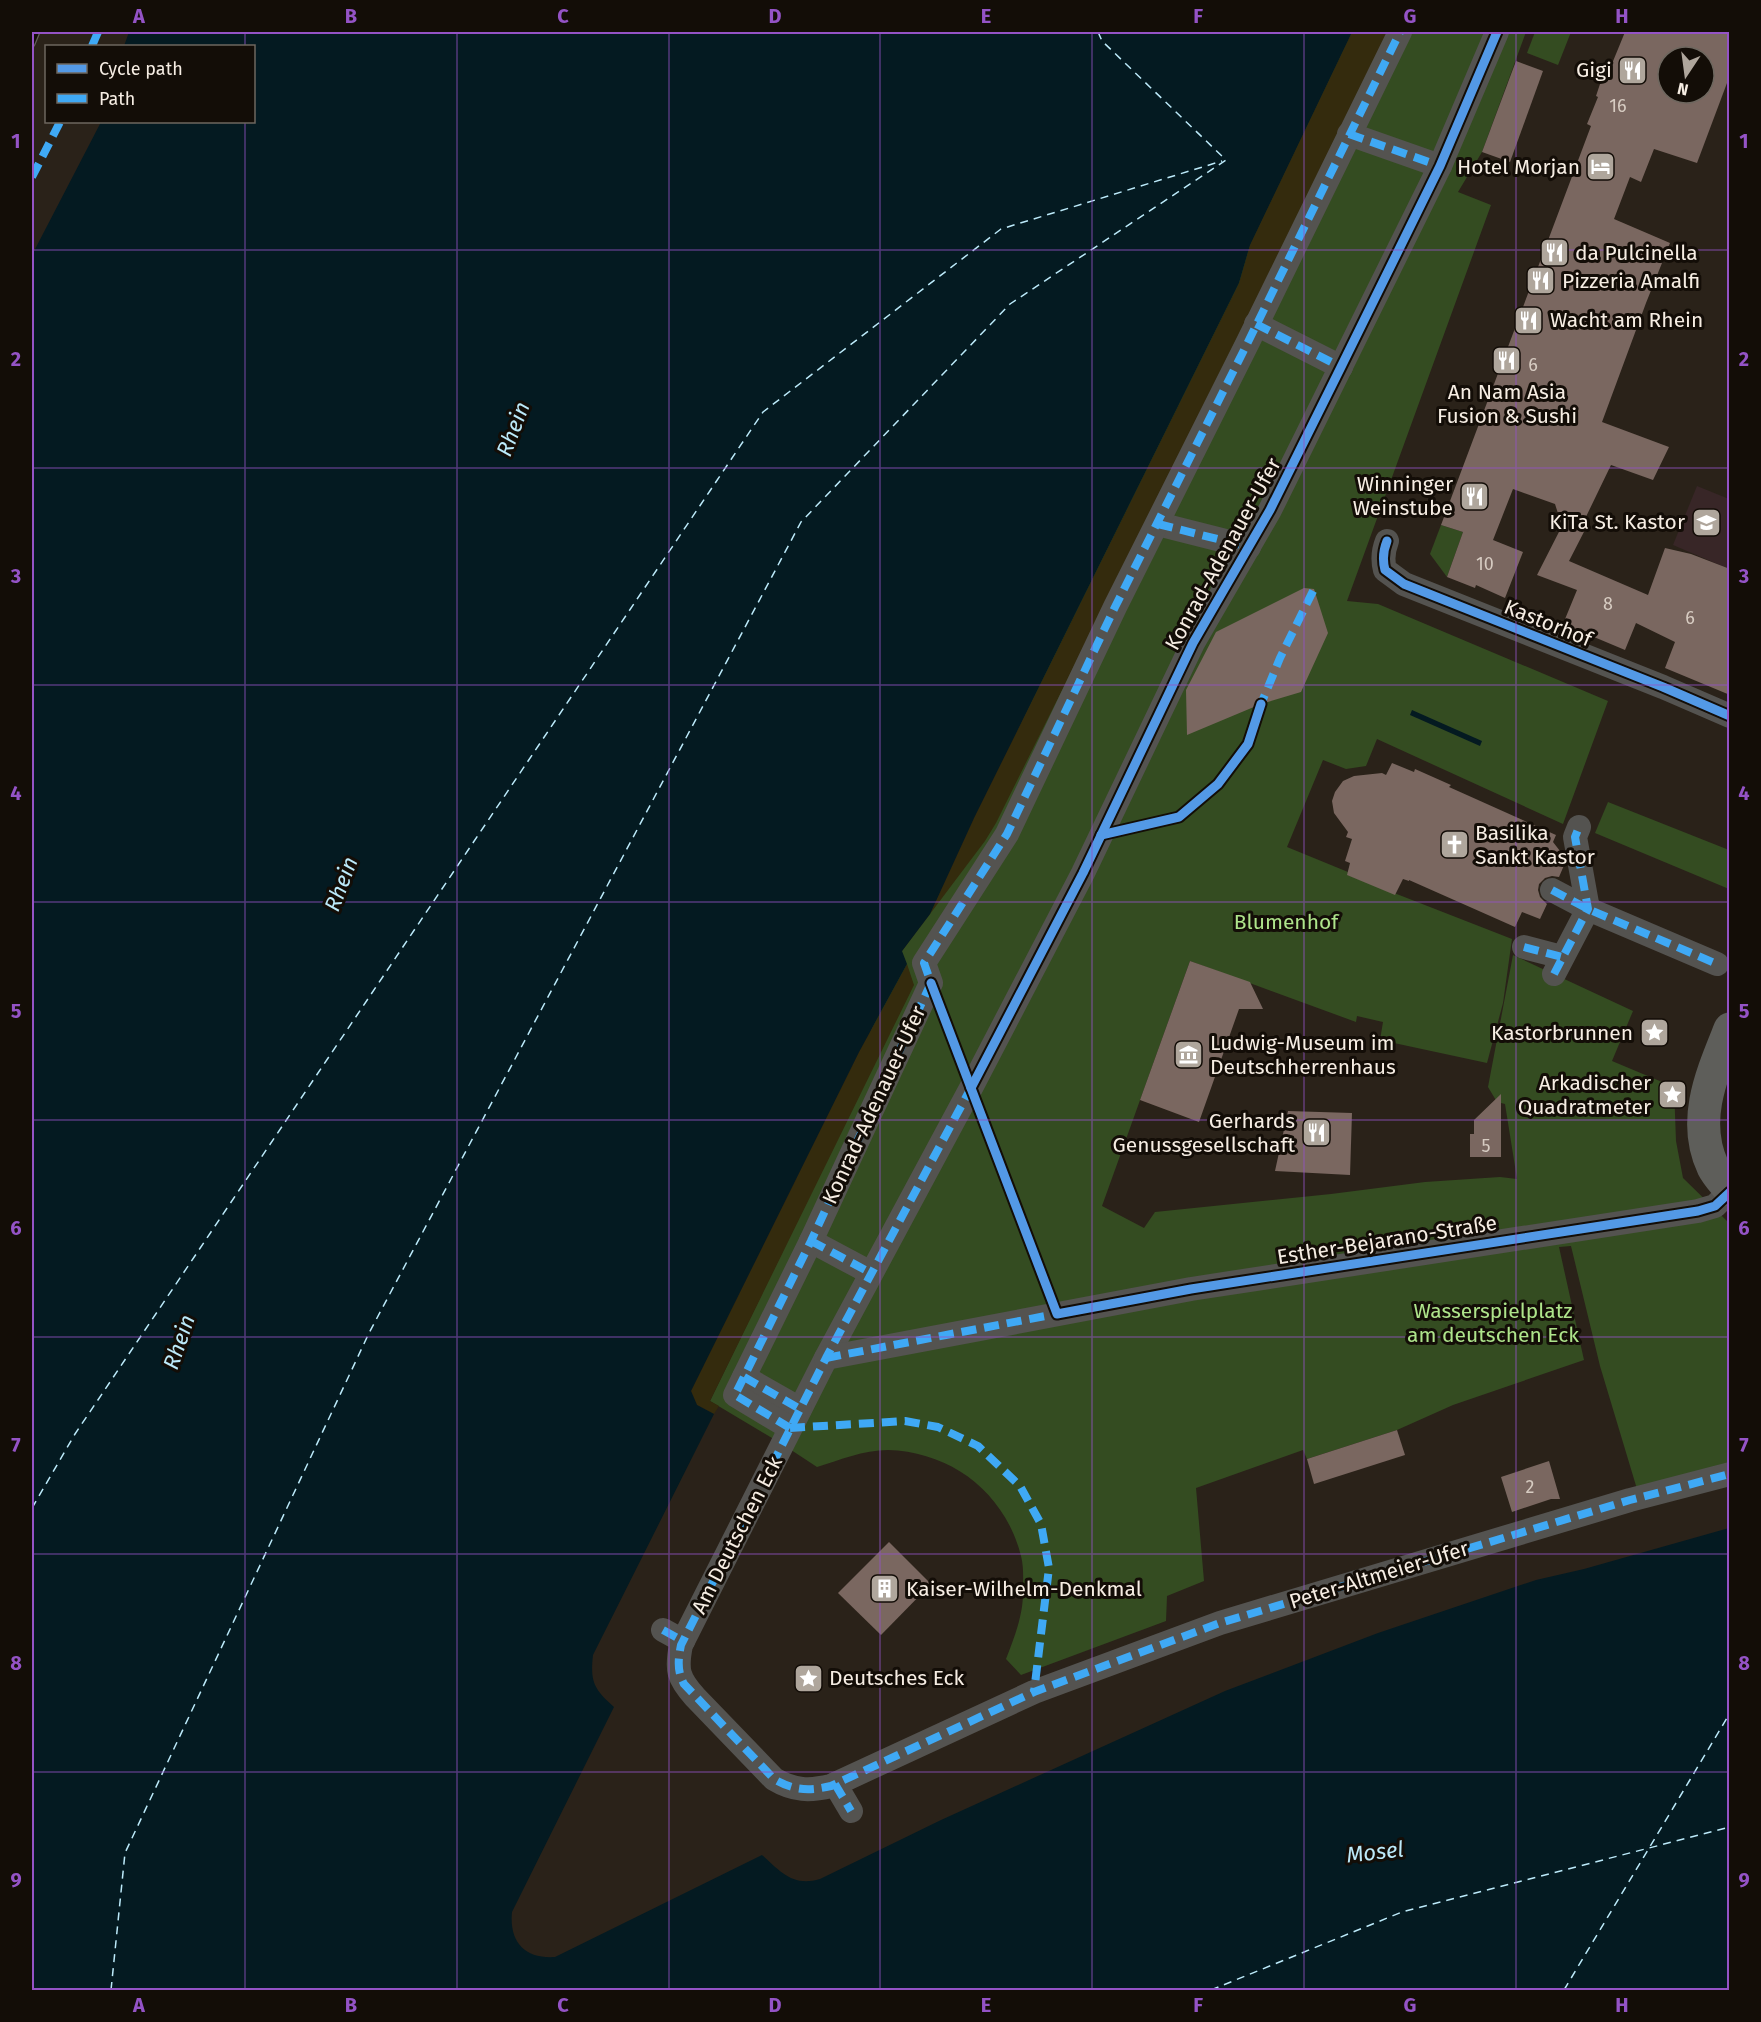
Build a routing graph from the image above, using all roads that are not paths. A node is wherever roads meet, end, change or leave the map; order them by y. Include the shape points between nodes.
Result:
1 (1400, 32) edge
2 (1497, 32) edge
3 (1349, 134) junction
4 (1440, 166) junction
5 (1256, 324) junction
6 (1341, 367) junction
7 (1158, 524) junction
8 (1387, 541) dead end
9 (1249, 547) junction
10 (1730, 716) edge
11 (1579, 827) dead end
12 (1552, 890) dead end
13 (1588, 909) junction
14 (1524, 947) dead end
15 (1718, 964) dead end
16 (1730, 1029) edge
17 (1725, 1195) edge
18 (811, 1241) junction
19 (872, 1273) junction
20 (826, 1358) junction
21 (795, 1418) junction
22 (1730, 1474) edge
23 (1034, 1692) joint
24 (835, 1784) junction
25 (850, 1811) dead end

1 - 3 street, Konrad-Adenauer-Ufer
2 - 4 street, Konrad-Adenauer-Ufer
3 - 4 street
3 - 5 street, Konrad-Adenauer-Ufer
4 - 6 street, Konrad-Adenauer-Ufer
5 - 6 street
5 - 7 street, Konrad-Adenauer-Ufer
6 - 9 street, Konrad-Adenauer-Ufer
7 - 9 street, Konrad-Adenauer-Ufer
7 - 18 street, Konrad-Adenauer-Ufer via 1007,834 924,963 931,983
8 - 10 street, Kastorhof via 1383,549 1385,570 1404,584
9 - 19 street, Konrad-Adenauer-Ufer via 1193,643 1083,873
11 - 13 street via 1575,837
12 - 13 street
13 - 14 street via 1558,966
13 - 15 street
16 - 17 street via 1710,1078 1703,1116 1704,1136
17 - 20 street, Esther-Bejarano-Straße via 1715,1206 1698,1211 1214,1286
18 - 19 street
18 - 21 street, Konrad-Adenauer-Ufer via 744,1377
19 - 20 street, Konrad-Adenauer-Ufer
20 - 21 street, Konrad-Adenauer-Ufer
21 - 24 street, Am Deutschen Eck via 673,1636 684,1684 774,1779 801,1790
22 - 23 street, Peter-Altmeier-Ufer via 1630,1500 1220,1623
23 - 24 street, Am Deutschen Eck
24 - 25 street

